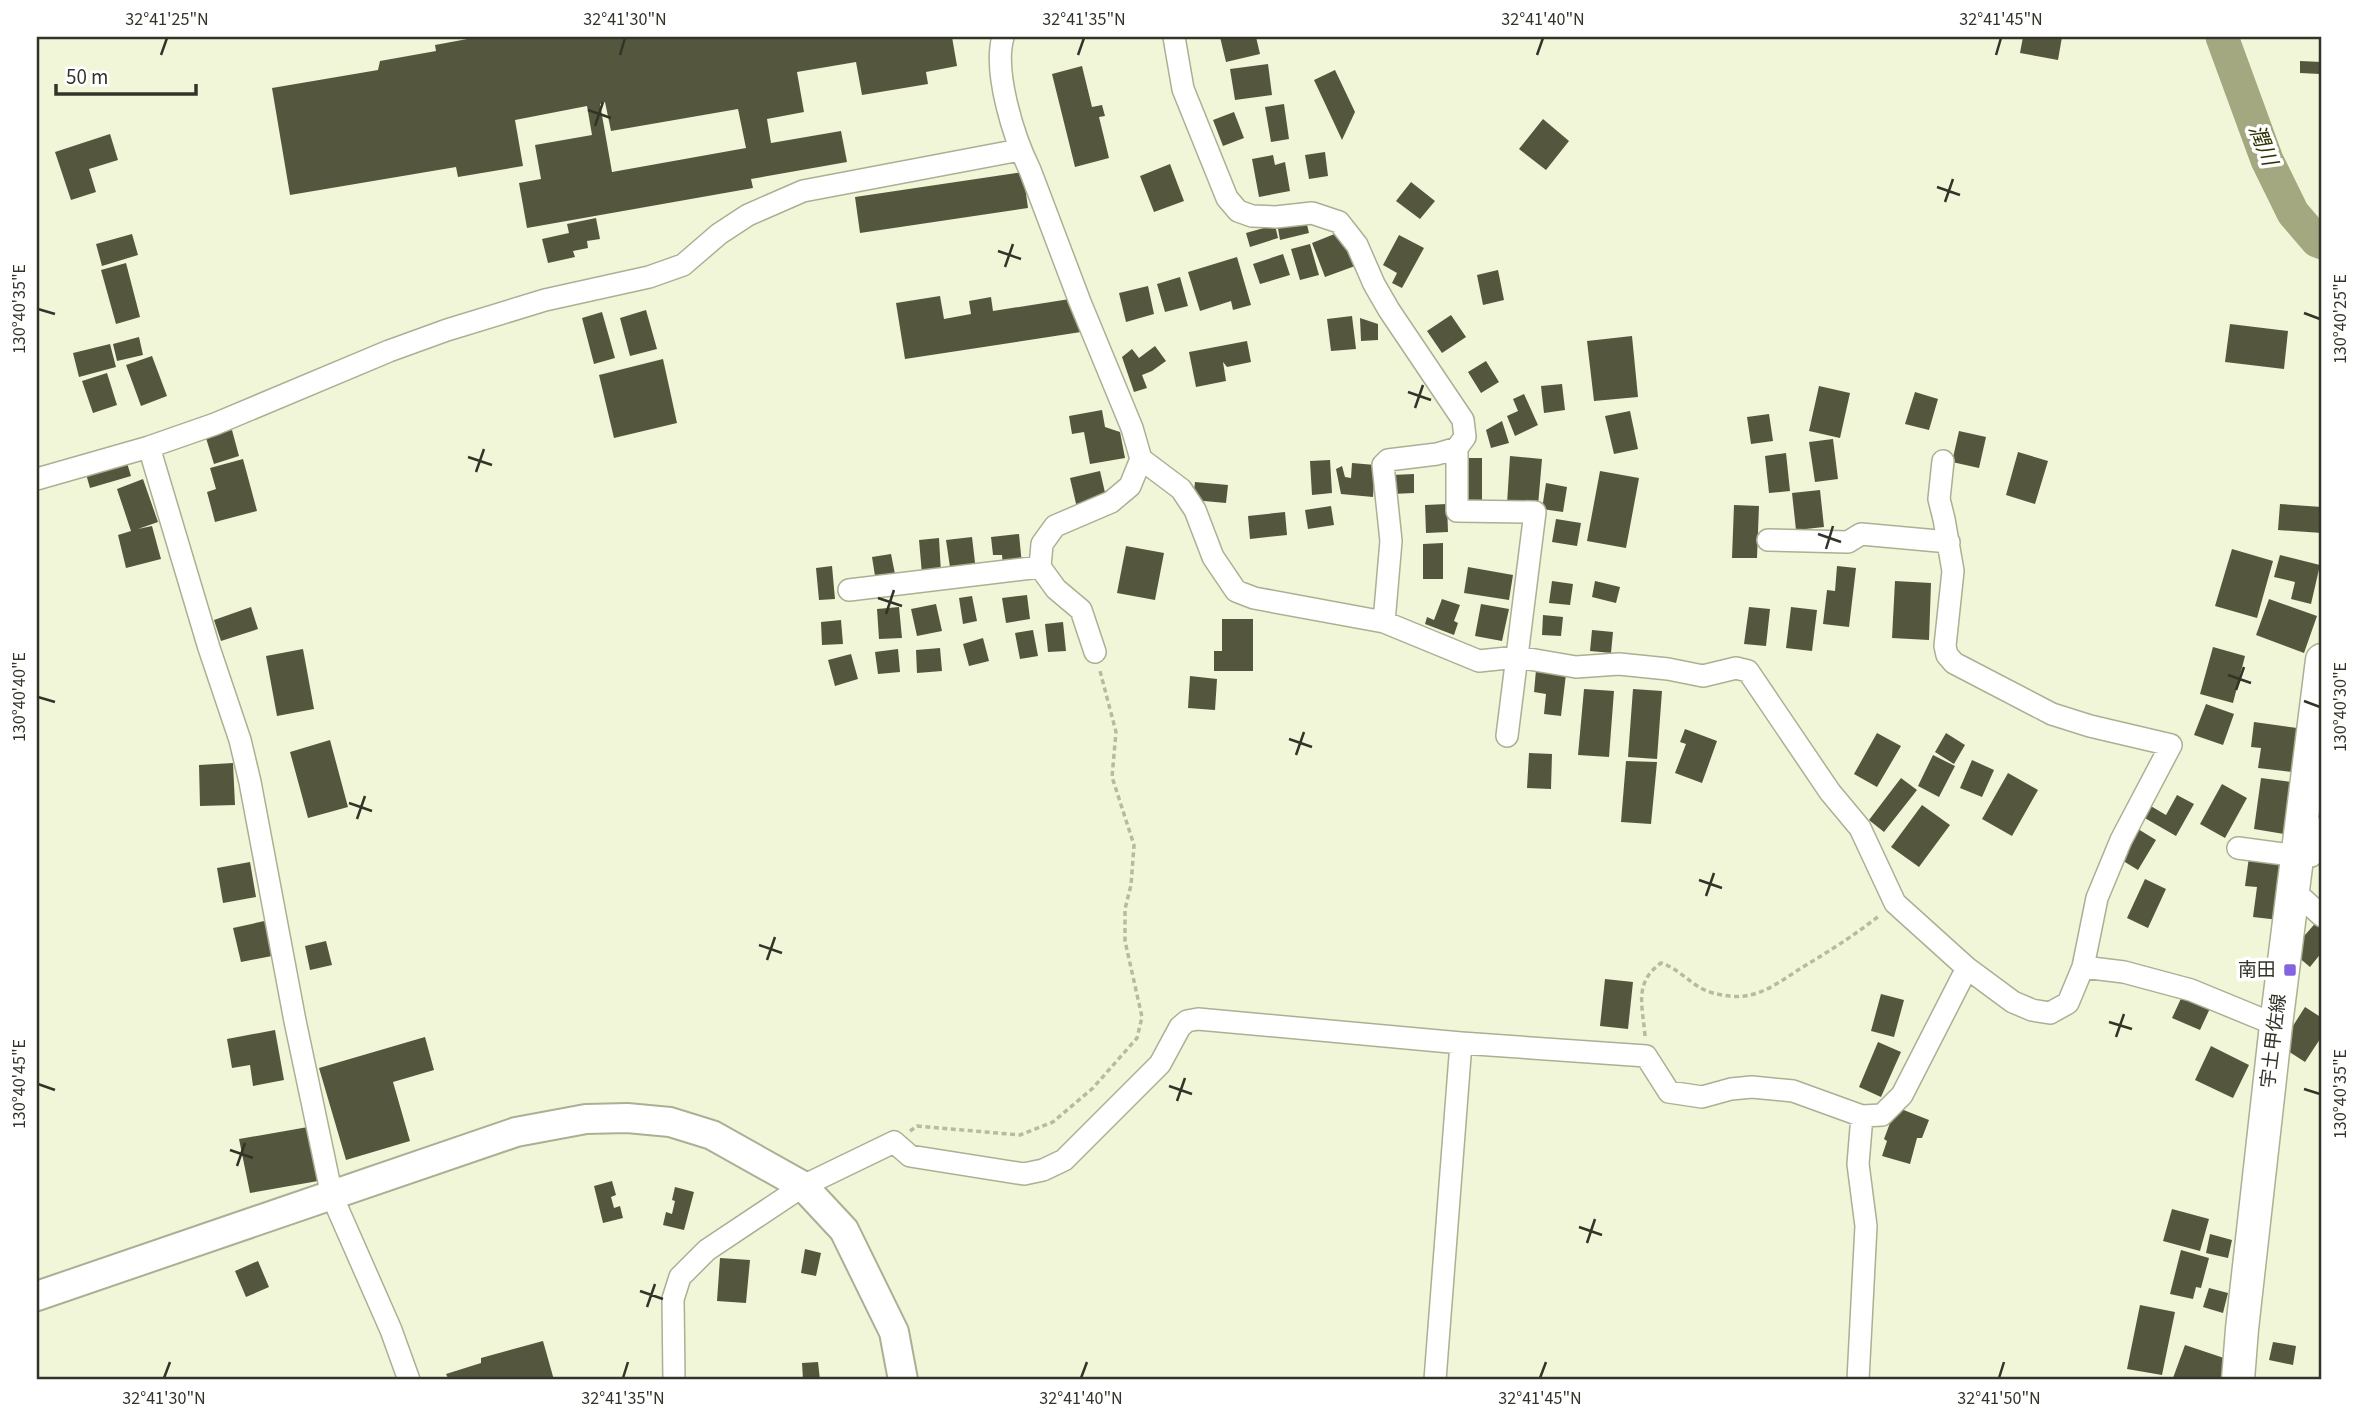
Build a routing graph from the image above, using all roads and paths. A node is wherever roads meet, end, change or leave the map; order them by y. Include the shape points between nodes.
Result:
1 (1003, 37) edge
2 (1174, 37) edge
3 (1019, 150) junction
4 (149, 447) junction
5 (1457, 449) junction
6 (1141, 459) junction
7 (1943, 461) dead end
8 (37, 479) edge
9 (1768, 540) dead end
10 (1949, 542) junction
11 (1040, 566) junction
12 (849, 590) dead end
13 (1384, 622) junction
14 (1095, 652) joint
15 (1517, 657) junction
16 (2322, 662) edge
17 (1507, 736) dead end
18 (2322, 828) edge
19 (2238, 848) dead end
20 (2298, 856) junction
21 (2294, 891) junction
22 (1895, 903) junction
23 (2322, 916) edge
24 (2083, 967) junction
25 (1967, 968) junction
26 (2276, 1025) junction
27 (1461, 1043) junction
28 (1646, 1056) junction
29 (1862, 1116) junction
30 (894, 1142) junction
31 (803, 1186) junction
32 (332, 1196) junction
33 (37, 1296) edge
34 (409, 1380) edge
35 (674, 1380) edge
36 (903, 1380) edge
37 (1435, 1380) edge
38 (1858, 1380) edge
39 (2238, 1380) edge

1 - 3 street via 999,61
2 - 5 street via 1183,89 1227,198 1238,211 1252,216 1312,213 1339,222 1463,420 1465,437
3 - 4 street via 803,191 748,215 683,265 447,330
3 - 6 street
4 - 8 street
4 - 32 street via 240,740
5 - 13 street via 1388,460 1382,465 1391,541
5 - 15 street via 1457,511 1535,512
6 - 11 street via 1130,486 1111,502 1055,526 1042,544
6 - 13 street via 1181,489 1195,510 1213,557 1236,591
7 - 10 street via 1939,499
9 - 10 street via 1848,542 1861,534
10 - 24 street via 1953,571 1945,646 1954,663 2052,713 2171,744 2097,898
11 - 12 street
11 - 14 street via 1056,589 1081,610
13 - 15 street via 1479,661
14 - 30 path via 1116,732 1112,777 1135,845 1125,941 1142,1017 1137,1038 1093,1088 1053,1122 1020,1135 917,1126
15 - 17 street
15 - 22 street via 1576,667 1619,664 1703,676 1736,668 1748,671 1822,782 1860,828
16 - 20 main road, 宇土甲佐線
18 - 20 street via 2311,856
19 - 20 street
20 - 21 main road, 宇土甲佐線
21 - 23 street
21 - 26 main road, 宇土甲佐線
22 - 25 street
22 - 28 path via 1857,933 1766,990 1747,996 1711,992 1661,963 1642,988
24 - 25 street via 2068,1003 2050,1013 2013,1002
24 - 26 street via 2124,972 2191,990
25 - 29 street via 1902,1095 1882,1115
26 - 39 main road, 宇土甲佐線
27 - 28 street
27 - 30 street via 1198,1019 1180,1027 1160,1064 1064,1160 1043,1170 1024,1174 910,1156
27 - 37 street
28 - 29 street via 1669,1092 1702,1097 1752,1087 1793,1091
29 - 38 street via 1858,1164 1866,1226
30 - 31 street
31 - 32 street via 712,1135 670,1122 627,1118 586,1119 516,1132
31 - 35 street via 707,1250 680,1277 673,1298
31 - 36 street via 844,1230 894,1332
32 - 33 street
32 - 34 street

